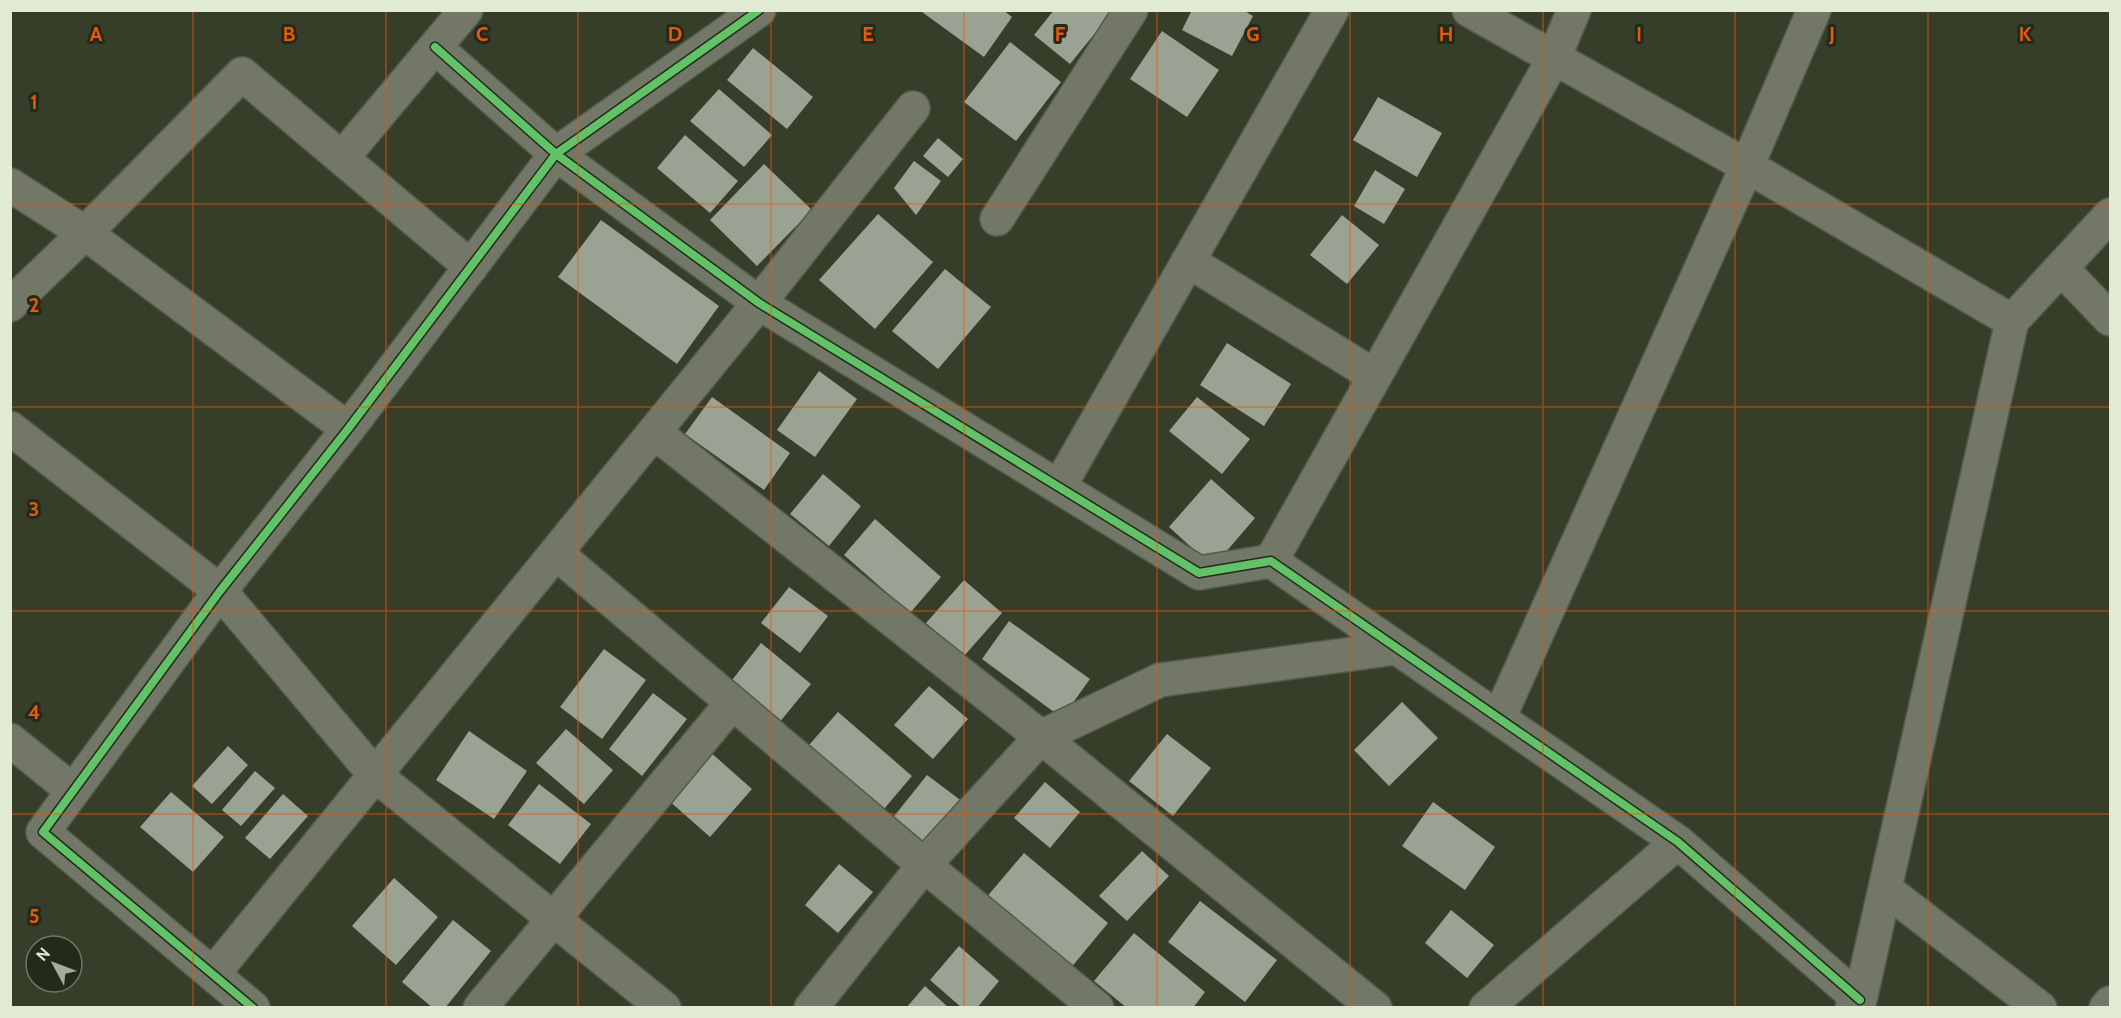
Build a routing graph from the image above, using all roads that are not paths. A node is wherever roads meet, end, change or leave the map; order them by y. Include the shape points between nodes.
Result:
1 (466, 10) edge
2 (759, 10) edge
3 (1131, 10) edge
4 (1332, 10) edge
5 (1469, 10) edge
6 (1574, 10) edge
7 (1814, 10) edge
8 (435, 47) junction
9 (1554, 58) junction
10 (913, 108) dead end
11 (556, 154) junction
12 (342, 158) junction
13 (1747, 166) junction
14 (10, 185) edge
15 (2110, 215) edge
16 (997, 219) dead end
17 (85, 233) junction
18 (1188, 261) junction
19 (471, 267) junction
20 (2061, 268) junction
21 (759, 303) junction
22 (10, 305) edge
23 (2110, 320) edge
24 (2012, 321) junction
25 (1375, 376) junction
26 (10, 428) edge
27 (348, 429) junction
28 (654, 432) junction
29 (1059, 487) junction
30 (556, 553) junction
31 (1270, 561) junction
32 (220, 591) junction
33 (1396, 648) junction
34 (732, 703) junction
35 (1499, 718) junction
36 (1041, 736) junction
37 (10, 740) edge
38 (375, 775) junction
39 (73, 791) junction
40 (1678, 842) junction
41 (924, 865) junction
42 (1885, 889) junction
43 (554, 918) junction
44 (213, 975) junction
45 (824, 1003) edge
46 (2110, 1003) edge
47 (1856, 1004) edge
48 (253, 1008) edge
49 (480, 1008) edge
50 (664, 1008) edge
51 (1097, 1008) edge
52 (1375, 1008) edge
53 (1486, 1008) edge
54 (2040, 1008) edge
55 (2106, 1008) edge

1 - 8 street
2 - 11 street
3 - 16 street
4 - 18 street
5 - 9 street
6 - 9 street
7 - 13 street
8 - 11 street
8 - 12 street
9 - 13 street
9 - 25 street
10 - 21 street
11 - 19 street
11 - 21 street
12 - 17 street via 242,74
12 - 19 street
13 - 24 street
13 - 35 street
14 - 17 street
15 - 20 street
17 - 22 street
17 - 27 street
18 - 25 street
18 - 29 street
19 - 27 street
20 - 23 street
20 - 24 street
21 - 28 street
21 - 29 street
24 - 42 street
25 - 31 street
26 - 32 street
27 - 32 street
28 - 30 street
28 - 36 street
29 - 31 street via 1199,573
30 - 34 street
30 - 38 street
31 - 33 street
32 - 38 street
32 - 39 street
33 - 35 street
33 - 36 street via 1160,680
34 - 41 street
34 - 43 street
35 - 40 street
36 - 41 street
36 - 52 street
37 - 39 street
38 - 43 street
38 - 44 street
39 - 44 street via 43,832
40 - 47 street
40 - 53 street
41 - 45 street
41 - 51 street
42 - 47 street
42 - 54 street
43 - 49 street
43 - 50 street
44 - 48 street
46 - 55 street

